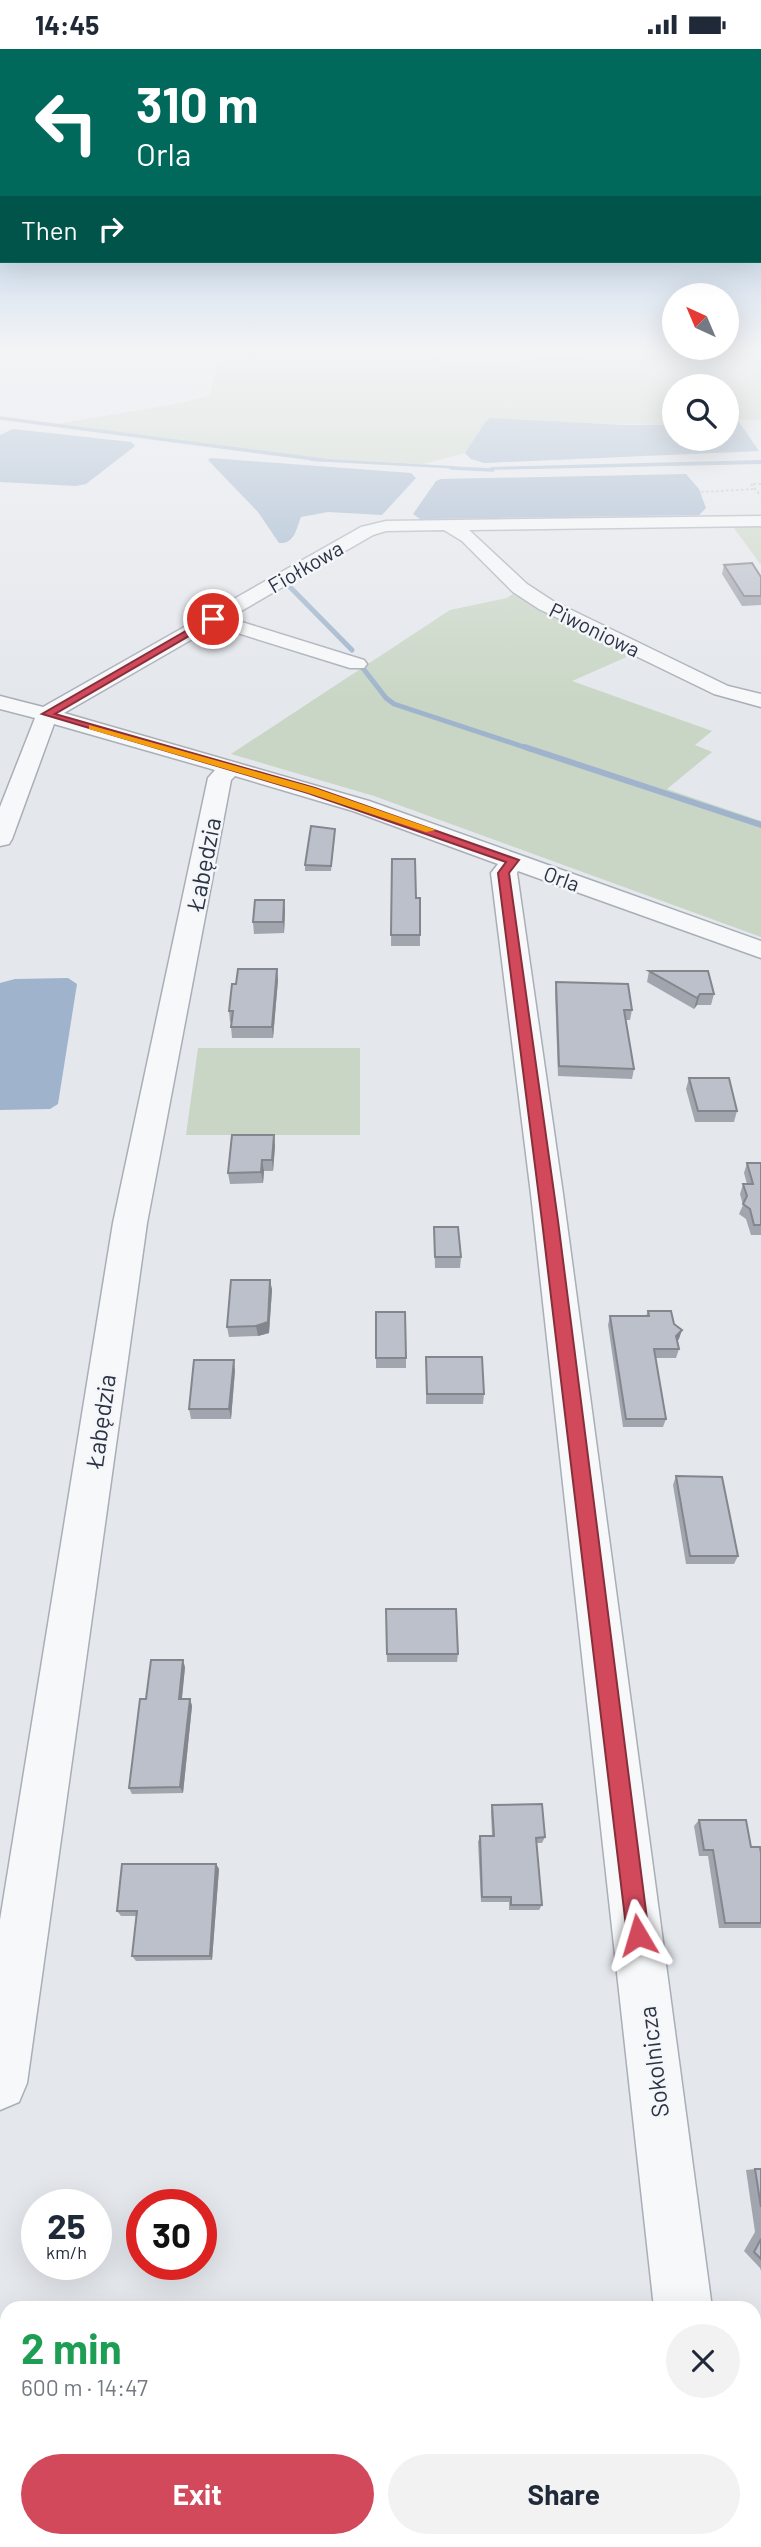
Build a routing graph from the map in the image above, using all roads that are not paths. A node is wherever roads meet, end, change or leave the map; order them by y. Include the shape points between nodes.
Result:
1 (761, 521) edge
2 (449, 526) junction
3 (213, 619) junction
4 (357, 664) dead end
5 (761, 701) edge
6 (0, 702) edge
7 (47, 714) junction
8 (231, 767) junction
9 (0, 839) edge
10 (513, 860) junction
11 (761, 950) edge
12 (0, 2083) edge
13 (682, 2301) edge

1 - 2 street, Fiołkowa
2 - 3 street, Fiołkowa via 386,526 367,531
2 - 5 street, Piwoniowa via 468,537 534,598 721,690
3 - 4 street
3 - 7 street, Fiołkowa
6 - 7 street, Orla
7 - 8 street, Orla
7 - 9 street
8 - 10 street, Orla via 361,806
8 - 12 street, Łabędzia via 220,778 130,1223
10 - 11 street, Orla
10 - 13 street, Sokolnicza via 504,873

